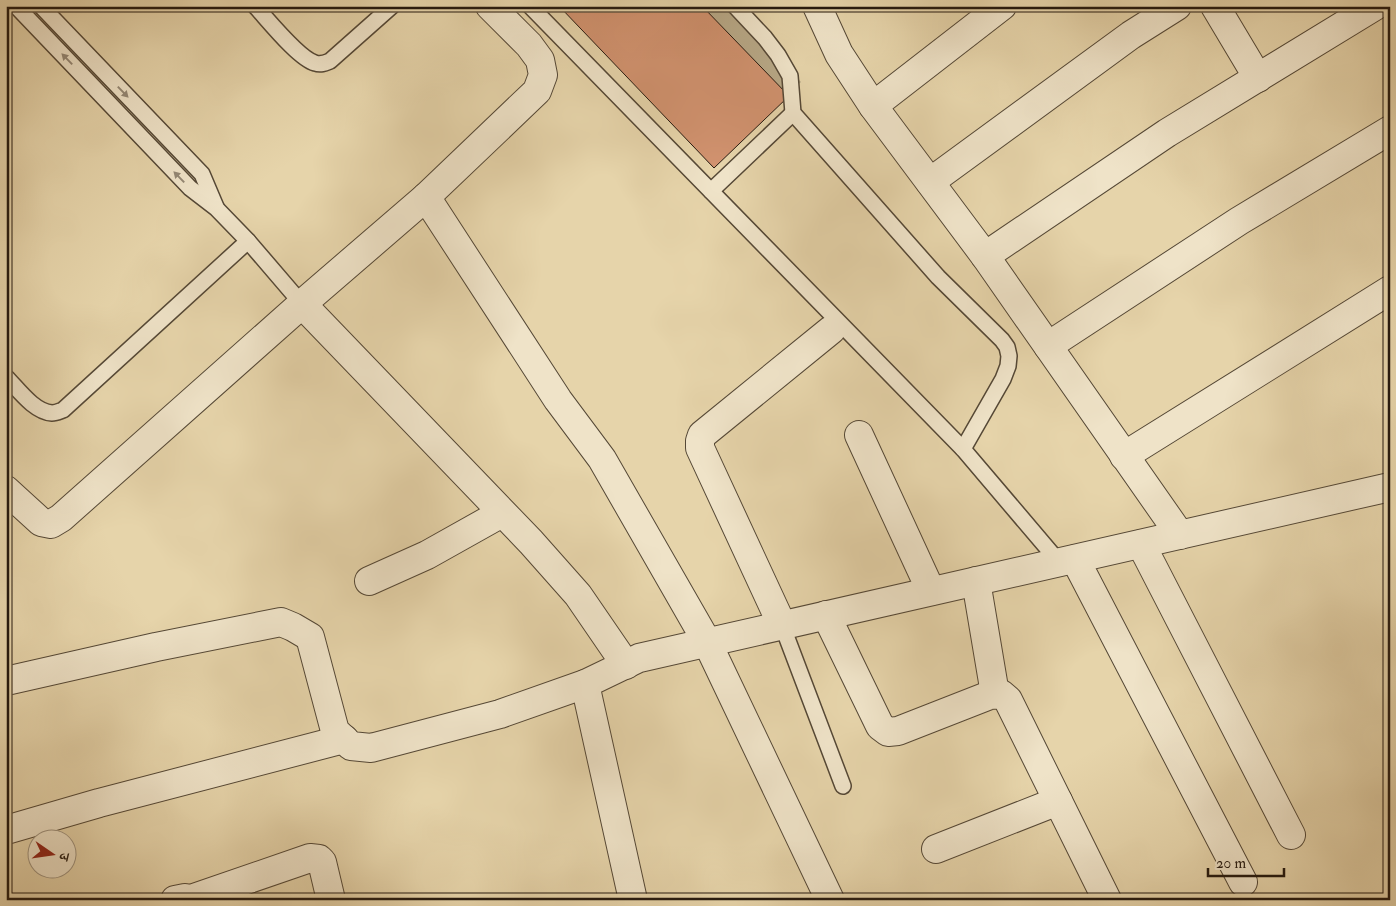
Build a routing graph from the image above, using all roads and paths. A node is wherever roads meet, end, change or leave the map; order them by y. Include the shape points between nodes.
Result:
1 (16, 6) edge
2 (41, 6) edge
3 (255, 6) edge
4 (392, 6) edge
5 (490, 6) edge
6 (530, 6) edge
7 (735, 6) edge
8 (817, 6) edge
9 (1002, 6) edge
10 (1177, 6) edge
11 (1216, 6) edge
12 (1376, 6) edge
13 (1258, 78) junction
14 (873, 106) junction
15 (793, 113) junction
16 (1390, 130) edge
17 (930, 182) junction
18 (712, 191) junction
19 (426, 197) junction
20 (216, 208) junction
21 (248, 240) junction
22 (985, 256) junction
23 (1390, 290) edge
24 (302, 304) junction
25 (831, 330) dead end
26 (1048, 346) junction
27 (6, 377) edge
28 (859, 435) dead end
29 (963, 449) junction
30 (1124, 456) junction
31 (1390, 487) edge
32 (10, 501) edge
33 (502, 512) junction
34 (1180, 535) junction
35 (1141, 544) junction
36 (1067, 560) junction
37 (369, 581) dead end
38 (976, 581) junction
39 (931, 591) junction
40 (826, 615) junction
41 (782, 625) junction
42 (708, 642) junction
43 (626, 665) junction
44 (6, 681) edge
45 (585, 684) junction
46 (995, 694) junction
47 (344, 739) junction
48 (843, 786) dead end
49 (1058, 801) junction
50 (6, 830) edge
51 (1291, 835) dead end
52 (936, 849) dead end
53 (1243, 882) dead end
54 (175, 900) edge
55 (331, 900) edge
56 (632, 900) edge
57 (830, 900) edge
58 (1107, 900) edge

20 -> 1 lane via 190,188
2 -> 20 lane via 202,174
3 - 4 lane via 303,58 322,64 330,61
5 - 19 street via 529,45 540,60 543,75 537,91
6 - 18 lane
7 - 15 lane via 765,38 790,76
8 - 14 street via 839,54
9 - 14 street
10 - 17 street via 1131,35
11 - 13 street
12 - 13 street
13 - 22 street via 1167,133
14 - 17 street
15 - 18 lane
15 - 29 lane via 938,277 1007,347 1008,366 1003,379
16 - 26 street via 1239,221
17 - 22 street
18 - 29 lane
19 - 24 street
19 - 42 street via 558,400 602,459
20 - 21 lane
21 - 24 lane
21 - 27 lane via 63,410 54,414 32,405
22 - 26 street
23 - 30 street
24 - 32 street via 61,518 51,524 41,522
24 - 33 street
25 - 41 street via 702,434 700,440 700,448
26 - 30 street
28 - 39 street
29 - 36 lane
30 - 34 street
31 - 34 street
33 - 37 street via 427,555
33 - 43 street via 578,595
34 - 35 street
35 - 36 street
35 - 51 street
36 - 38 street
36 - 53 street
38 - 39 street
38 - 46 street
39 - 40 street
40 - 41 street
40 - 46 street via 880,726 888,732
41 - 42 street
41 - 48 lane
42 - 43 street via 639,658
42 - 57 street
43 - 45 street
44 - 47 street via 156,646 281,622 310,637 335,731
45 - 47 street via 500,714 371,748 351,746
45 - 56 street
46 - 49 street via 1002,694 1008,700
47 - 50 street
49 - 52 street
49 - 58 street
54 - 55 street via 191,899 310,858 322,862

